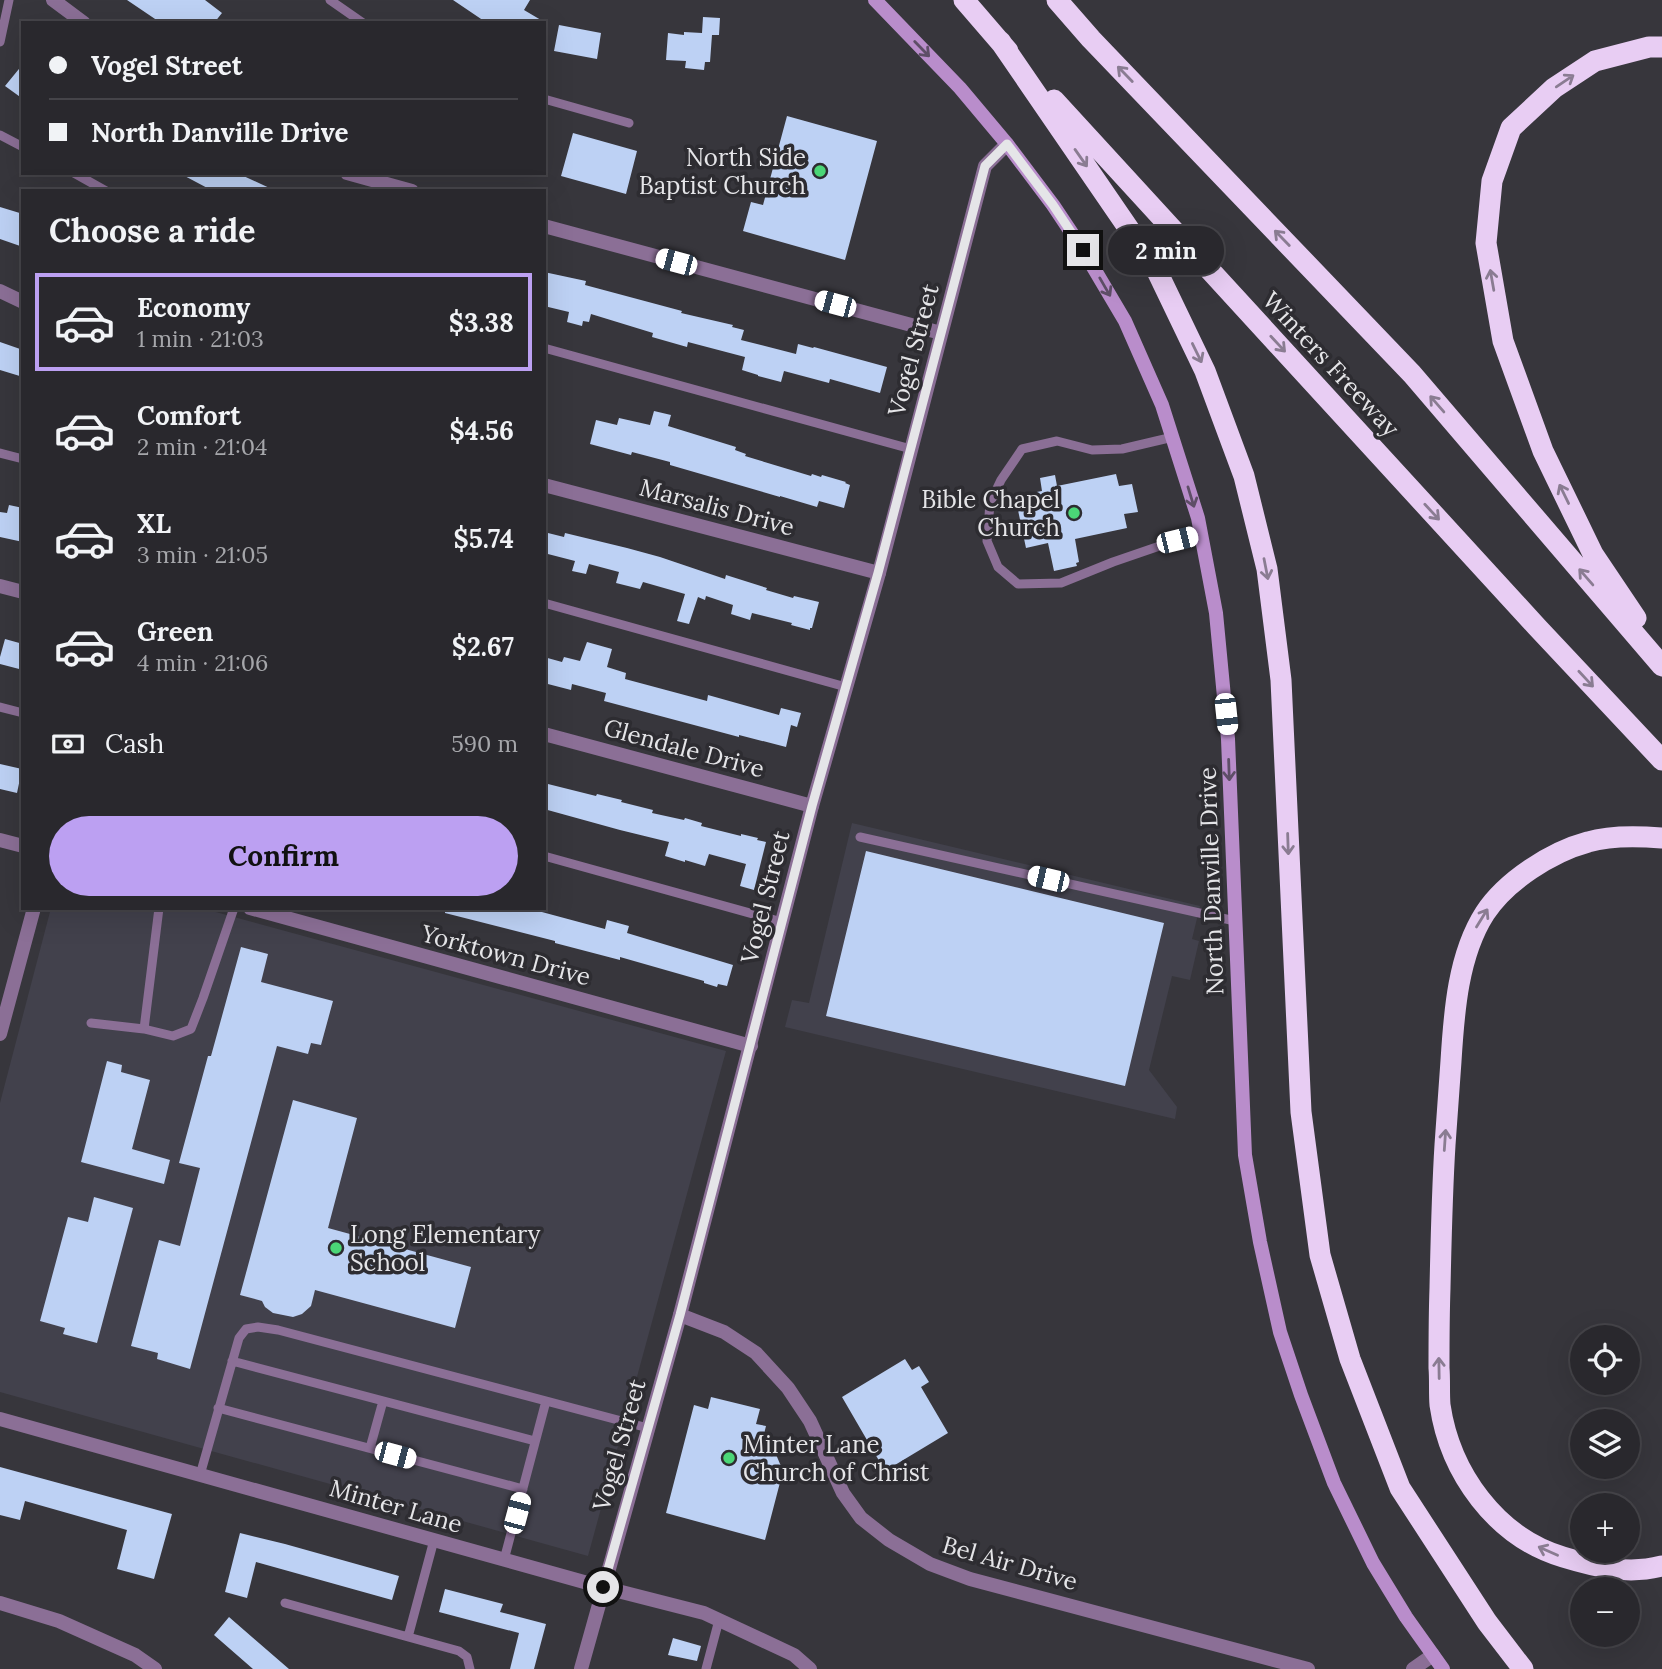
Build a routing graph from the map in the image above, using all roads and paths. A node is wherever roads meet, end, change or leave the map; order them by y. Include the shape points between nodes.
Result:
1 (9, 0) edge
2 (53, 0) edge
3 (330, 0) edge
4 (875, 0) edge
5 (964, 0) edge
6 (1057, 0) edge
7 (81, 21) edge
8 (360, 21) edge
9 (1000, 41) junction
10 (0, 42) edge
11 (1662, 47) edge
12 (546, 100) edge
13 (629, 123) dead end
14 (0, 135) edge
15 (1007, 144) junction
16 (21, 146) edge
17 (78, 175) edge
18 (354, 175) edge
19 (102, 189) edge
20 (405, 189) edge
21 (546, 227) edge
22 (0, 291) edge
23 (21, 301) edge
24 (941, 333) junction
25 (546, 349) edge
26 (1173, 437) junction
27 (911, 449) junction
28 (0, 453) edge
29 (21, 458) edge
30 (546, 486) edge
31 (1201, 534) junction
32 (878, 573) junction
33 (0, 586) edge
34 (21, 591) edge
35 (546, 604) edge
36 (1662, 657) edge
37 (1662, 666) edge
38 (846, 687) junction
39 (0, 707) edge
40 (21, 712) edge
41 (546, 735) edge
42 (1662, 760) edge
43 (812, 806) junction
44 (860, 837) dead end
45 (1662, 838) edge
46 (0, 840) edge
47 (21, 845) edge
48 (546, 857) edge
49 (33, 910) edge
50 (159, 910) edge
51 (233, 910) edge
52 (257, 910) edge
53 (1235, 921) junction
54 (782, 922) junction
55 (91, 1023) dead end
56 (144, 1029) junction
57 (0, 1034) edge
58 (751, 1046) junction
59 (680, 1315) junction
60 (232, 1361) junction
61 (383, 1401) junction
62 (546, 1401) junction
63 (218, 1408) junction
64 (0, 1419) edge
65 (648, 1428) junction
66 (535, 1441) junction
67 (370, 1448) junction
68 (200, 1475) junction
69 (523, 1489) junction
70 (434, 1540) junction
71 (505, 1560) junction
72 (1662, 1566) edge
73 (603, 1587) junction
74 (0, 1603) edge
75 (285, 1603) dead end
76 (719, 1620) junction
77 (408, 1637) junction
78 (1433, 1655) junction
79 (155, 1669) edge
80 (470, 1669) edge
81 (581, 1669) edge
82 (706, 1669) edge
83 (810, 1669) edge
84 (1308, 1669) edge
85 (1413, 1669) edge
86 (1443, 1669) edge
87 (1523, 1669) edge

1 - 10 lane
2 - 7 street
3 - 8 lane
4 -> 15 main road, North Danville Drive
5 - 9 highway, Winters Freeway
37 -> 6 highway, Winters Freeway via 1412,374
9 -> 42 highway, Winters Freeway
9 -> 87 highway via 1155,267 1205,371 1244,476 1266,569 1281,680 1301,1112 1320,1255 1350,1359 1400,1488
36 -> 11 highway via 1593,554 1543,451 1503,341 1486,243 1492,181 1511,128 1554,88 1595,61
12 - 13 lane
14 - 16 lane
15 - 24 street, Vogel Street via 985,166
15 -> 26 main road, North Danville Drive via 1053,205 1125,321
17 - 19 lane
18 - 20 street
21 - 24 street
22 - 23 street
24 - 27 street, Vogel Street
25 - 27 lane
26 -> 31 main road, North Danville Drive
26 - 31 lane via 1122,449 1092,450 1056,441 1022,449 990,503 987,541 998,567 1018,584 1061,583
27 - 32 street, Vogel Street
28 - 29 lane
30 - 32 street, Marsalis Drive
31 -> 53 main road, North Danville Drive via 1216,613 1228,739
32 - 38 street, Vogel Street
33 - 34 street
35 - 38 lane
38 - 43 street, Vogel Street
39 - 40 lane
41 - 43 street, Glendale Drive
43 - 54 street, Vogel Street
44 - 53 lane
72 -> 45 highway via 1618,1570 1552,1553 1519,1535 1486,1507 1462,1475 1449,1444 1440,1404 1439,1330 1453,1025 1458,985 1476,929 1510,885 1557,854 1589,841
46 - 47 street
48 - 54 lane
49 - 57 street
50 - 56 lane
51 - 56 lane via 191,1029 173,1036
52 - 58 street, Yorktown Drive
53 - 78 main road, North Danville Drive via 1245,1156 1280,1332 1334,1483 1373,1563
54 - 58 street, Vogel Street
55 - 56 lane
58 - 59 street, Vogel Street
59 - 65 street, Vogel Street
59 - 84 street, Bel Air Drive via 724,1332 756,1353 810,1420 843,1493 861,1518 929,1564
60 - 61 lane
60 - 62 lane via 239,1338 246,1329 258,1327
60 - 63 lane
61 - 66 lane
61 - 67 lane
62 - 65 lane
62 - 66 lane
63 - 67 lane
63 - 68 lane
64 - 68 street, Minter Lane
65 - 73 street, Vogel Street
66 - 69 lane
67 - 69 lane
68 - 70 street, Minter Lane
69 - 71 lane
70 - 71 street, Minter Lane
70 - 77 lane
71 - 73 street, Minter Lane
73 - 76 street, Minter Lane
73 - 81 street, Vogel Street
74 - 79 street via 59,1621 135,1655
75 - 77 lane
76 - 82 lane
76 - 83 street, Minter Lane via 794,1655
77 - 80 lane via 459,1651 467,1657
78 - 85 street
78 - 86 main road, North Danville Drive

